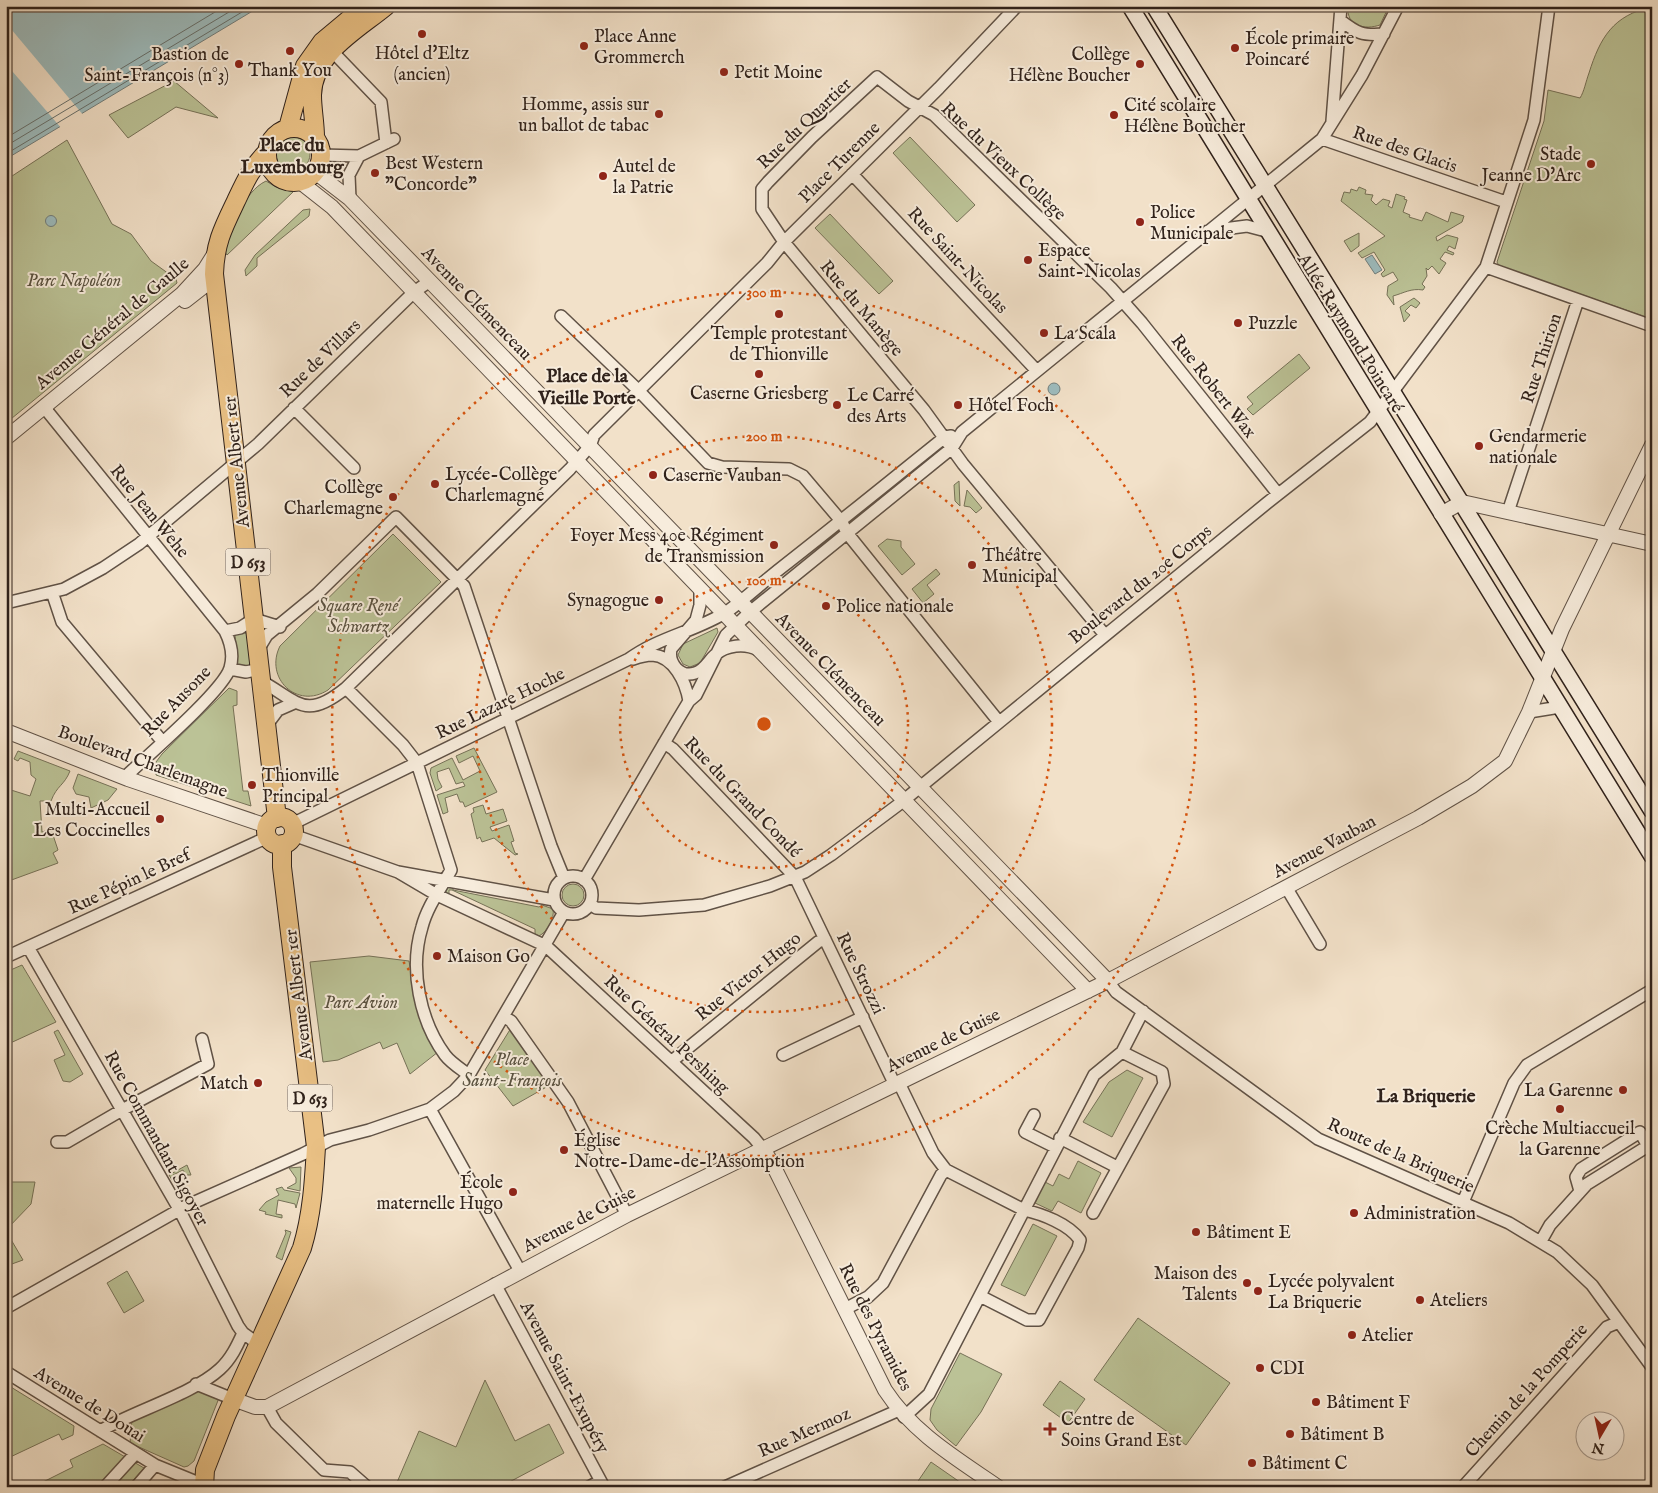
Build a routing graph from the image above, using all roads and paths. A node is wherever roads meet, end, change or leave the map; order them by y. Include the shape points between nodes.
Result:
1 (365, 6) edge
2 (386, 6) edge
3 (1017, 6) edge
4 (1130, 6) edge
5 (1154, 6) edge
6 (1341, 6) edge
7 (1398, 6) edge
8 (1549, 6) edge
9 (1340, 20) junction
10 (1384, 34) junction
11 (336, 54) junction
12 (877, 77) joint
13 (919, 107) junction
14 (1332, 126) junction
15 (288, 128) junction
16 (315, 137) junction
17 (1322, 139) junction
18 (266, 153) junction
19 (359, 156) junction
20 (318, 164) junction
21 (273, 172) junction
22 (852, 174) junction
23 (299, 182) junction
24 (1265, 185) junction
25 (761, 196) joint
26 (350, 199) junction
27 (1247, 199) junction
28 (236, 200) junction
29 (1506, 202) junction
30 (1208, 231) junction
31 (1266, 231) junction
32 (784, 242) junction
33 (215, 252) junction
34 (1486, 267) junction
35 (214, 274) junction
36 (430, 281) junction
37 (200, 289) junction
38 (414, 292) junction
39 (1122, 300) junction
40 (1578, 300) junction
41 (219, 306) junction
42 (561, 316) dead end
43 (1652, 326) edge
44 (1037, 371) junction
45 (638, 390) junction
46 (1394, 392) junction
47 (294, 408) junction
48 (44, 409) junction
49 (1378, 412) junction
50 (960, 434) junction
51 (945, 437) junction
52 (6, 438) edge
53 (1652, 445) edge
54 (590, 446) junction
55 (6, 447) edge
56 (952, 448) junction
57 (576, 461) junction
58 (236, 463) junction
59 (354, 468) dead end
60 (1278, 494) junction
61 (1462, 502) junction
62 (1508, 512) junction
63 (1441, 514) junction
64 (842, 522) junction
65 (847, 533) junction
66 (1608, 535) junction
67 (148, 536) junction
68 (1652, 544) edge
69 (458, 580) junction
70 (700, 589) junction
71 (52, 592) junction
72 (740, 601) junction
73 (6, 604) edge
74 (750, 612) junction
75 (723, 613) junction
76 (254, 619) junction
77 (736, 626) junction
78 (280, 627) junction
79 (690, 629) junction
80 (226, 631) junction
81 (1105, 635) junction
82 (258, 650) junction
83 (760, 651) junction
84 (1553, 651) junction
85 (715, 654) junction
86 (629, 659) junction
87 (230, 669) junction
88 (676, 669) junction
89 (261, 675) junction
90 (1542, 678) junction
91 (346, 688) junction
92 (690, 701) junction
93 (294, 703) junction
94 (1560, 707) junction
95 (1529, 712) junction
96 (509, 719) junction
97 (999, 722) junction
98 (266, 726) junction
99 (6, 731) edge
100 (162, 741) junction
101 (664, 743) junction
102 (417, 763) junction
103 (125, 777) junction
104 (920, 787) junction
105 (904, 800) junction
106 (1652, 811) edge
107 (280, 831) junction
108 (1652, 856) edge
109 (398, 872) junction
110 (795, 877) junction
111 (564, 878) junction
112 (584, 880) junction
113 (445, 881) junction
114 (1286, 887) junction
115 (437, 895) junction
116 (554, 900) junction
117 (590, 904) junction
118 (564, 912) junction
119 (826, 940) junction
120 (1320, 944) dead end
121 (546, 946) junction
122 (28, 947) junction
123 (6, 958) edge
124 (1112, 986) junction
125 (1652, 990) edge
126 (1088, 991) junction
127 (1143, 1011) junction
128 (504, 1016) junction
129 (862, 1017) junction
130 (202, 1039) dead end
131 (1122, 1052) junction
132 (783, 1055) dead end
133 (672, 1061) junction
134 (469, 1075) junction
135 (897, 1084) junction
136 (430, 1109) junction
137 (122, 1110) junction
138 (1034, 1115) dead end
139 (57, 1142) dead end
140 (1058, 1143) junction
141 (316, 1147) junction
142 (762, 1149) junction
143 (1117, 1167) junction
144 (946, 1170) junction
145 (1580, 1191) junction
146 (1463, 1202) junction
147 (179, 1209) junction
148 (1024, 1210) junction
149 (1093, 1214) dead end
150 (627, 1215) junction
151 (1541, 1241) junction
152 (520, 1271) junction
153 (495, 1284) junction
154 (980, 1296) junction
155 (6, 1308) edge
156 (845, 1310) junction
157 (1619, 1322) junction
158 (250, 1338) junction
159 (1652, 1366) edge
160 (6, 1372) edge
161 (196, 1384) junction
162 (233, 1399) junction
163 (267, 1407) junction
164 (902, 1414) junction
165 (100, 1431) junction
166 (136, 1453) junction
167 (155, 1465) junction
168 (602, 1484) edge
169 (204, 1486) edge
170 (366, 1486) edge
171 (105, 1487) edge
172 (136, 1487) edge
173 (589, 1487) edge
174 (725, 1487) edge
175 (998, 1487) edge
176 (1463, 1487) edge

1 - 15 main road via 322,42 305,66
2 - 11 main road
3 - 13 street, Place Turenne
4 - 27 main road, Allée Raymond Poincaré
5 - 24 main road, Allée Raymond Poincaré
6 - 9 street
7 - 10 street
8 - 29 street, Boulevard du 20e Corps via 1534,120
9 - 10 street via 1358,33 1368,36
9 - 14 street
10 - 14 street
11 - 16 main road via 315,76 312,95
11 - 19 street via 381,102 390,141
12 - 13 street, Rue du Vieux Collège
12 - 25 street, Rue du Quartier via 768,182
13 - 22 street, Place Turenne
13 - 39 street, Rue du Vieux Collège via 934,115 1084,259
14 - 17 street
15 - 16 main road via 301,128
15 - 18 main road via 274,136
16 - 20 main road
17 - 24 street
17 - 29 street, Rue des Glacis
18 - 21 main road
18 - 28 main road, Avenue Albert 1er / D 653 via 246,177
19 - 20 street
19 - 26 street via 349,175
20 - 23 main road
20 - 26 street, Avenue Clémenceau
21 - 23 main road via 285,180
21 - 28 main road, Avenue Albert 1er / D 653 via 254,182
22 - 32 street, Place Turenne
22 - 44 street, Rue Saint-Nicolas
23 - 38 street via 332,207
24 - 27 street
24 - 46 main road, Allée Raymond Poincaré
25 - 32 street, Rue du Manège via 762,210
26 - 36 street, Avenue Clémenceau
27 - 30 street
27 - 31 main road, Allée Raymond Poincaré
28 - 33 main road, Avenue Albert 1er / D 653
29 - 34 street, Boulevard du 20e Corps
30 - 31 street via 1247,226
30 - 39 street
31 - 49 main road, Allée Raymond Poincaré
32 - 45 street, Place Turenne via 767,263
32 - 51 street, Rue du Manège
33 - 35 main road, Avenue Albert 1er / D 653
33 - 48 street, Avenue Général de Gaulle via 205,269 182,294
34 - 40 street
34 - 46 street, Boulevard du 20e Corps
35 - 37 street, Avenue Général de Gaulle
35 - 41 main road, Avenue Albert 1er / D 653
36 - 38 street, Rue de Villars
36 - 54 street, Avenue Clémenceau
37 - 41 street, Avenue Général de Gaulle via 214,293
37 - 48 street, Avenue Général de Gaulle
38 - 47 street, Rue de Villars
38 - 57 street
39 - 44 street
39 - 60 street, Rue Robert Wax
40 - 43 street
40 - 62 street, Rue Thirion
41 - 58 main road, Avenue Albert 1er / D 653
42 - 45 street
44 - 50 street
45 - 54 street, Place Turenne via 594,434
45 - 64 street via 708,463 722,467 788,469 803,476
46 - 49 street, Boulevard du 20e Corps
46 - 61 main road, Allée Raymond Poincaré
47 - 58 street, Rue de Villars
47 - 59 street
48 - 52 street, Avenue Général de Gaulle
48 - 55 street, Avenue Général de Gaulle
48 - 67 street, Rue Jean Wehe
49 - 60 street, Boulevard du 20e Corps via 1370,422
49 - 63 main road, Allée Raymond Poincaré
50 - 51 street
50 - 56 street
51 - 56 street, Rue du Manège
51 - 64 street, Rue Lazare Hoche
53 - 66 street, Avenue Vauban
54 - 57 street, Place Turenne
54 - 72 street, Avenue Clémenceau
56 - 65 street
56 - 81 street, Rue du Manège
57 - 69 street, Place Turenne
57 - 70 street
58 - 67 street, Rue de Villars
58 - 76 main road, Avenue Albert 1er / D 653
60 - 81 street, Boulevard du 20e Corps
61 - 62 street
61 - 63 street
61 - 84 main road, Allée Raymond Poincaré
62 - 66 street
63 - 90 main road, Allée Raymond Poincaré
64 - 65 street
64 - 72 street, Rue Lazare Hoche
65 - 74 street
65 - 97 street
66 - 68 street
66 - 84 street, Avenue Vauban
67 - 71 street, Rue de Villars via 103,568
67 - 80 street, Rue Jean Wehe
69 - 78 street via 396,517
69 - 91 street
69 - 96 street via 464,586
70 - 75 street
70 - 79 street via 699,612
71 - 73 street, Rue de Villars
71 - 100 street via 62,622
72 - 74 street, Avenue Clémenceau
72 - 75 street, Rue Lazare Hoche
74 - 77 street
74 - 104 street, Avenue Clémenceau
75 - 77 street
75 - 79 street, Rue Lazare Hoche
76 - 78 street
76 - 80 street via 240,628
76 - 82 main road, Avenue Albert 1er / D 653
77 - 83 street
77 - 85 street
78 - 82 street via 268,635
79 - 86 street, Rue Lazare Hoche via 671,635
79 - 88 street via 674,642 671,649 671,661
80 - 87 street, Rue Ausone via 232,648
81 - 97 street, Boulevard du 20e Corps
82 - 89 main road, Avenue Albert 1er / D 653
83 - 85 street via 750,646 737,646
83 - 105 street
84 - 90 street, Avenue Vauban
84 - 106 main road, Allée Raymond Poincaré
85 - 88 street via 695,674
85 - 92 street
86 - 88 street via 653,655 665,659
86 - 96 street, Rue Lazare Hoche
87 - 89 street, Rue Ausone
87 - 100 street, Rue Ausone via 218,688
88 - 92 street via 686,685
89 - 93 street
89 - 98 main road, Avenue Albert 1er / D 653
90 - 94 main road, Allée Raymond Poincaré
90 - 95 street, Avenue Vauban
91 - 93 street via 328,702 307,706
91 - 102 street
92 - 101 street
93 - 98 street via 278,710
94 - 95 street
94 - 108 main road, Allée Raymond Poincaré
95 - 114 street, Avenue Vauban via 1506,760 1472,786
96 - 102 street, Rue Lazare Hoche
96 - 111 street
97 - 104 street, Boulevard du 20e Corps
98 - 107 main road, Avenue Albert 1er / D 653
99 - 103 street, Boulevard Charlemagne
100 - 103 street, Rue Ausone
101 - 110 street, Rue du Grand Condé
101 - 112 street
102 - 107 street, Rue Lazare Hoche
102 - 113 street via 451,870
103 - 107 street, Boulevard Charlemagne
104 - 105 street, Boulevard du 20e Corps
104 - 124 street, Avenue Clémenceau
105 - 110 street, Boulevard du 20e Corps via 831,855
105 - 126 street
107 - 109 street
107 - 122 street, Rue Pépin le Bref
107 - 141 main road, Avenue Albert 1er / D 653
109 - 113 street
109 - 115 street, Rue Général Pershing
110 - 117 street, Boulevard du 20e Corps via 704,905 639,910 596,908
110 - 119 street, Rue Strozzi
111 - 112 street via 578,876
111 - 116 street via 555,887
112 - 117 street via 591,891
113 - 115 street
113 - 116 street
114 - 120 street
114 - 124 street, Avenue Vauban
115 - 121 street, Rue Général Pershing
115 - 134 street via 422,926 416,954 418,987 430,1029 446,1057
116 - 118 street
117 - 118 street via 579,913
118 - 121 street
119 - 129 street, Rue Strozzi
119 - 133 street, Rue Victor Hugo via 818,942
121 - 128 street
121 - 133 street, Rue Général Pershing
122 - 123 street, Rue Pépin le Bref
122 - 137 street, Rue Commandant Sigoyer
124 - 126 street, Avenue de Guise
124 - 127 street, Route de la Briquerie
125 - 146 street via 1527,1065 1514,1083
126 - 135 street, Avenue de Guise
127 - 131 street
127 - 146 street, Route de la Briquerie via 1318,1139
128 - 134 street
128 - 150 street via 568,1102
129 - 132 street
129 - 135 street, Rue Strozzi
130 - 137 street via 208,1064
131 - 140 street, Rue Mermoz via 1094,1075
131 - 143 street via 1162,1072 1164,1084 1124,1160
133 - 142 street, Rue Général Pershing
134 - 136 street
135 - 142 street, Avenue de Guise
135 - 144 street, Rue Strozzi via 933,1153
136 - 141 street
136 - 152 street
137 - 139 street via 68,1142
137 - 147 street, Rue Commandant Sigoyer
138 - 140 street via 1025,1132
140 - 143 street
140 - 148 street, Rue Mermoz
141 - 147 street
141 - 158 main road, Avenue Albert 1er / D 653 via 307,1230 281,1298
142 - 150 street, Avenue de Guise
142 - 156 street, Rue des Pyramides via 772,1162
143 - 149 street
144 - 148 street
144 - 156 street via 884,1284 868,1298
145 - 145 street via 1586,1184 1648,1146 1640,1132 1582,1169 1576,1177
145 - 151 street via 1550,1225
146 - 151 street, Route de la Briquerie via 1509,1222
147 - 155 street
147 - 158 street, Rue Commandant Sigoyer
148 - 154 street, Rue Mermoz
148 - 154 street via 1072,1231 1080,1240 1078,1248 1039,1320 1027,1320
150 - 152 street, Avenue de Guise
151 - 157 street, Route de la Briquerie via 1592,1285
152 - 153 street, Avenue de Guise
153 - 163 street, Avenue de Guise
153 - 168 street, Avenue Saint-Exupéry
154 - 164 street, Rue Mermoz via 929,1394
156 - 164 street, Rue des Pyramides via 885,1390
157 - 159 street, Route de la Briquerie
157 - 176 street, Chemin de la Pomperie via 1607,1326
158 - 161 street via 220,1369
158 - 162 main road, Avenue Albert 1er / D 653
160 - 165 street, Avenue de Douai
161 - 162 street
161 - 165 street
162 - 163 street via 255,1407
162 - 169 main road, D 653 via 205,1470
163 - 170 street via 276,1423 324,1470 350,1472
164 - 174 street, Rue Mermoz
164 - 175 street, Rue des Pyramides via 930,1439
165 - 166 street, Avenue de Douai
166 - 167 street, Avenue de Douai
166 - 171 street
167 - 169 street, Avenue de Douai
167 - 172 street
168 - 173 street

